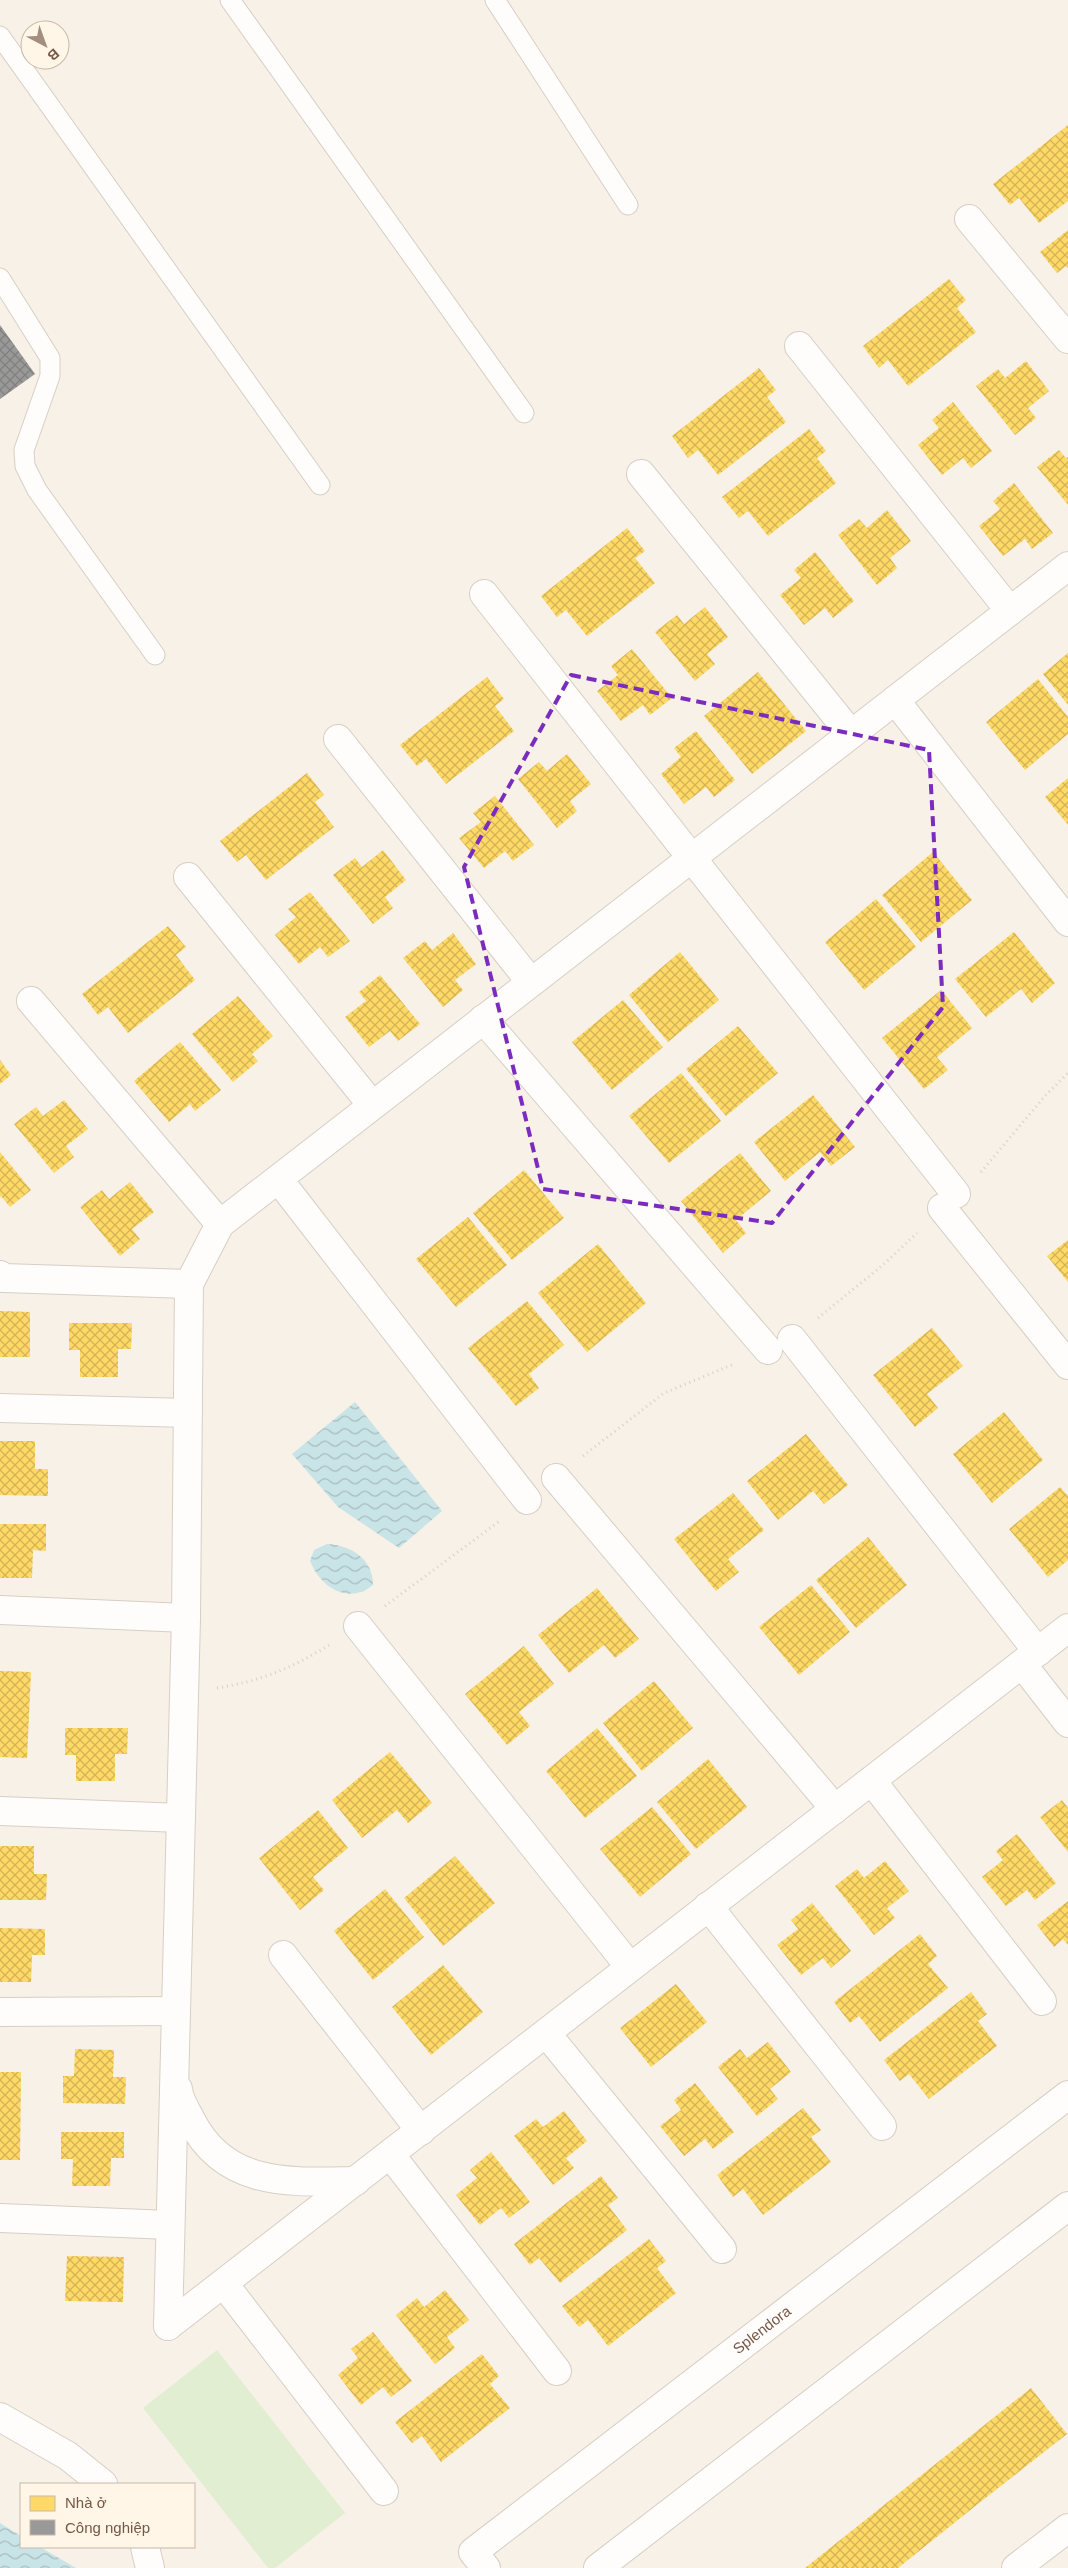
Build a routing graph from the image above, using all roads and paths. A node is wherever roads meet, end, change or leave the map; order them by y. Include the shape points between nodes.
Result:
1 (230, 0) edge
2 (495, 0) edge
3 (0, 36) edge
4 (628, 206) dead end
5 (969, 219) dead end
6 (0, 278) edge
7 (1068, 339) edge
8 (799, 346) dead end
9 (524, 413) dead end
10 (641, 474) dead end
11 (320, 485) dead end
12 (1068, 566) edge
13 (484, 594) dead end
14 (1010, 611) junction
15 (155, 655) dead end
16 (895, 700) junction
17 (851, 734) junction
18 (338, 739) dead end
19 (693, 857) junction
20 (188, 877) dead end
21 (1068, 922) edge
22 (530, 981) junction
23 (31, 1001) dead end
24 (483, 1019) junction
25 (1068, 1072) edge
26 (372, 1105) junction
27 (279, 1180) junction
28 (949, 1201) junction
29 (220, 1224) junction
30 (0, 1275) edge
31 (189, 1284) junction
32 (780, 1345) junction
33 (1068, 1365) edge
34 (0, 1408) edge
35 (188, 1413) junction
36 (556, 1478) joint
37 (527, 1500) joint
38 (0, 1610) edge
39 (186, 1618) junction
40 (358, 1626) junction
41 (1068, 1628) edge
42 (1030, 1658) junction
43 (184, 1681) junction
44 (1068, 1723) edge
45 (872, 1781) junction
46 (835, 1809) junction
47 (0, 1811) edge
48 (181, 1818) junction
49 (708, 1906) junction
50 (284, 1954) dead end
51 (630, 1967) junction
52 (1042, 2001) dead end
53 (176, 2011) junction
54 (0, 2012) edge
55 (546, 2033) junction
56 (175, 2055) junction
57 (1068, 2095) edge
58 (882, 2126) dead end
59 (421, 2131) junction
60 (390, 2154) junction
61 (356, 2181) junction
62 (1068, 2206) edge
63 (0, 2218) edge
64 (170, 2225) junction
65 (722, 2248) dead end
66 (224, 2284) junction
67 (557, 2371) dead end
68 (0, 2417) edge
69 (102, 2483) edge
70 (384, 2491) dead end
71 (1068, 2528) edge
72 (145, 2548) edge
73 (150, 2568) edge
74 (486, 2568) edge
75 (598, 2568) edge
76 (1016, 2568) edge

1 - 9 lane
2 - 4 lane
3 - 11 lane
5 - 7 street
6 - 15 lane via 50,358 50,376 24,450 25,466 37,490
8 - 14 street
10 - 17 street
12 - 14 street
13 - 19 street
14 - 16 street
16 - 17 street
16 - 21 street
17 - 19 street
18 - 22 street
19 - 22 street
19 - 28 street
20 - 26 street
22 - 24 street
23 - 29 street
24 - 26 street
24 - 32 street
25 - 28 path via 973,1182
26 - 27 street
27 - 29 street
27 - 37 street
28 - 32 path via 884,1265
28 - 33 street
29 - 31 street
30 - 31 street via 3,1278
31 - 35 street
32 - 36 path via 664,1393
32 - 42 street
34 - 35 street
35 - 39 street
36 - 46 street
37 - 40 path
38 - 39 street
39 - 43 street
40 - 43 path via 298,1665 249,1683 209,1689
40 - 51 street
41 - 42 street
42 - 44 street
42 - 45 street
43 - 48 street
45 - 46 street
45 - 52 street
46 - 49 street
47 - 48 street
48 - 53 street
49 - 51 street
49 - 58 street
50 - 59 street
51 - 55 street
53 - 54 street
53 - 56 street
55 - 59 street
55 - 65 street
56 - 61 street via 179,2096 198,2134 228,2163 266,2179
56 - 64 street
57 - 74 street, Splendora via 473,2552
59 - 60 street
60 - 61 street
60 - 67 street
61 - 66 street
62 - 75 street
63 - 64 street
64 - 66 street via 168,2326
66 - 70 street
68 - 69 street via 68,2456
71 - 76 street
72 - 73 street

